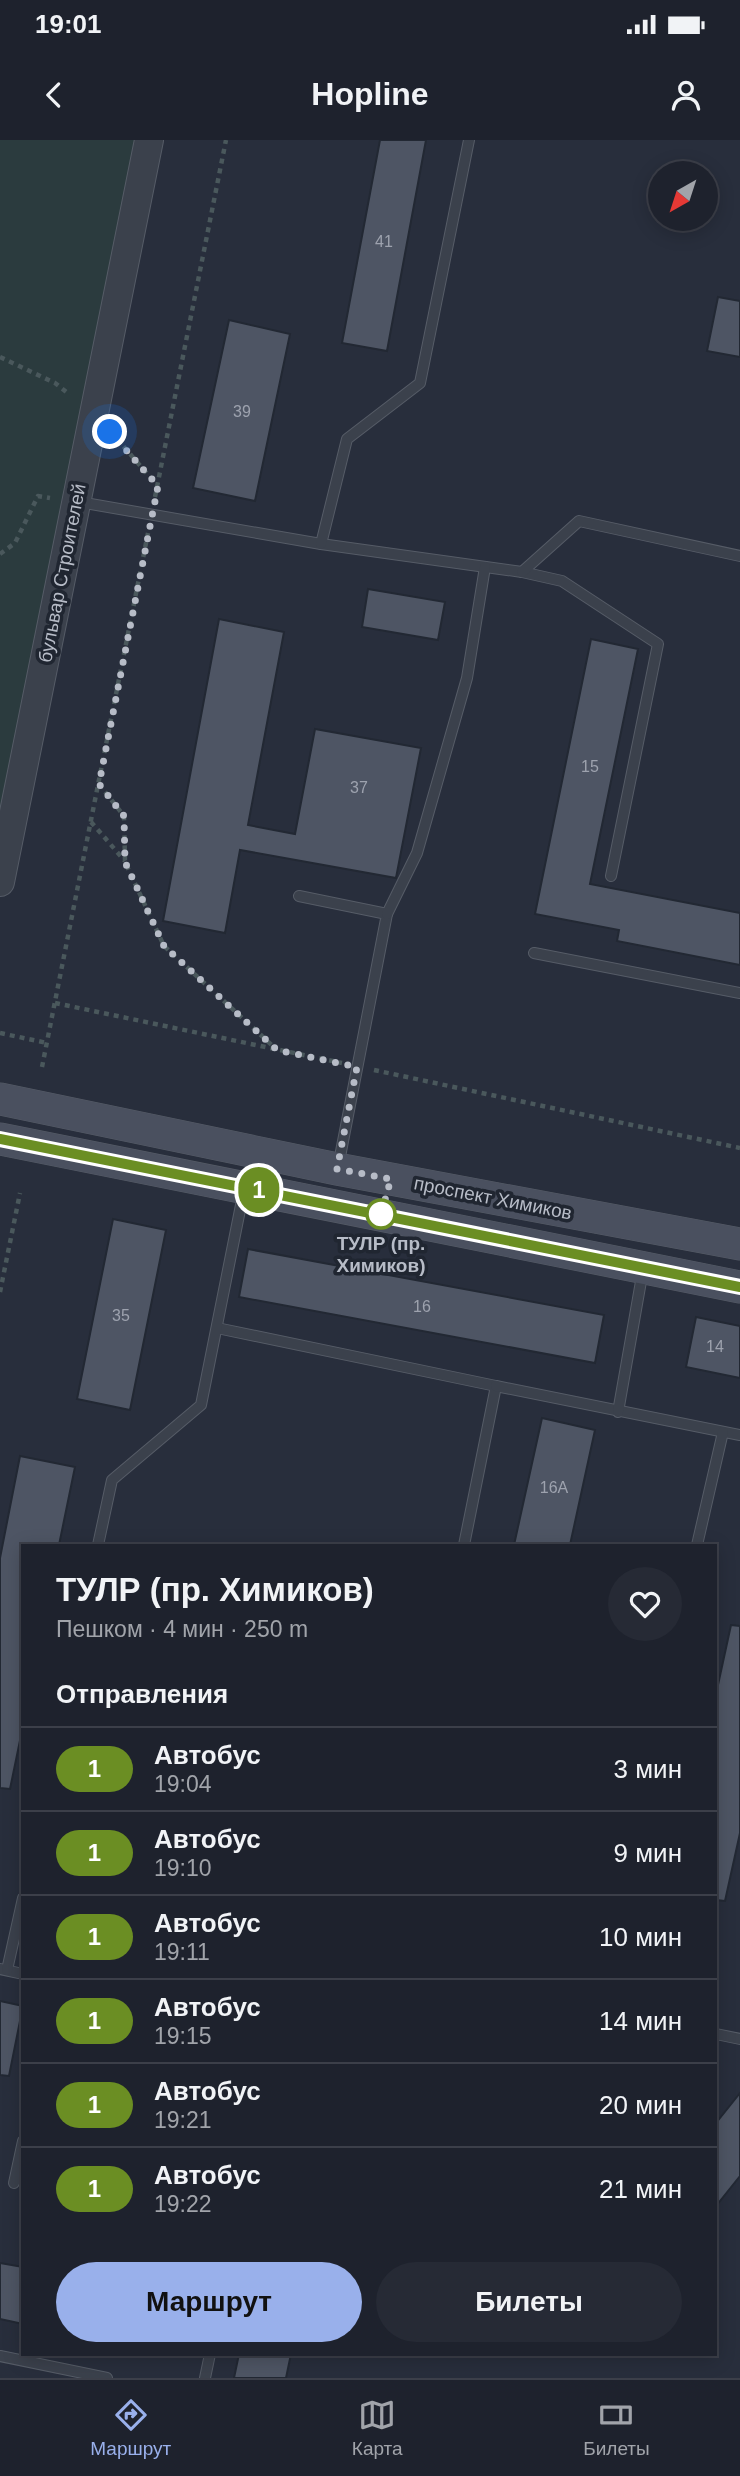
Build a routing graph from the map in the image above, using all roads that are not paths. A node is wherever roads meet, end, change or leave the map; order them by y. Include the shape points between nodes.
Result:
1 (149, 140) edge
2 (469, 140) edge
3 (76, 502) junction
4 (321, 544) junction
5 (740, 556) edge
6 (485, 567) junction
7 (522, 572) junction
8 (611, 876) dead end
9 (0, 882) edge
10 (299, 896) dead end
11 (387, 914) junction
12 (534, 953) dead end
13 (740, 993) edge
14 (0, 1099) edge
15 (0, 1139) edge
16 (337, 1169) junction
17 (245, 1187) junction
18 (740, 1244) edge
19 (643, 1267) junction
20 (740, 1287) edge
21 (217, 1328) junction
22 (496, 1386) junction
23 (618, 1412) junction
24 (723, 1432) junction
25 (740, 1435) edge
26 (98, 1544) edge
27 (464, 1544) edge
28 (697, 1544) edge
29 (21, 1905) edge
30 (4, 1969) edge
31 (21, 1973) edge
32 (717, 2034) edge
33 (740, 2039) edge
34 (21, 2150) edge
35 (14, 2183) dead end
36 (0, 2356) edge
37 (210, 2356) edge
38 (107, 2378) edge
39 (205, 2378) edge

1 - 3 street, бульвар Строителей
2 - 4 lane via 420,383 347,439
3 - 4 lane
3 - 9 street, бульвар Строителей
4 - 6 lane
5 - 7 lane via 579,521
6 - 7 lane
6 - 11 lane via 467,678 417,853
7 - 8 lane via 562,581 658,644
10 - 11 lane
11 - 16 lane
12 - 13 lane
14 - 16 main road, проспект Химиков
15 - 17 main road, проспект Химиков
16 - 18 main road, проспект Химиков
17 - 19 main road, проспект Химиков
17 - 21 lane
19 - 20 main road, проспект Химиков
19 - 23 lane
21 - 22 lane
21 - 26 lane via 201,1405 112,1480
22 - 23 lane
22 - 27 lane
23 - 24 lane
24 - 25 lane
24 - 28 lane
29 - 30 lane
30 - 31 lane
32 - 33 lane
34 - 35 lane
36 - 38 lane
37 - 39 lane

